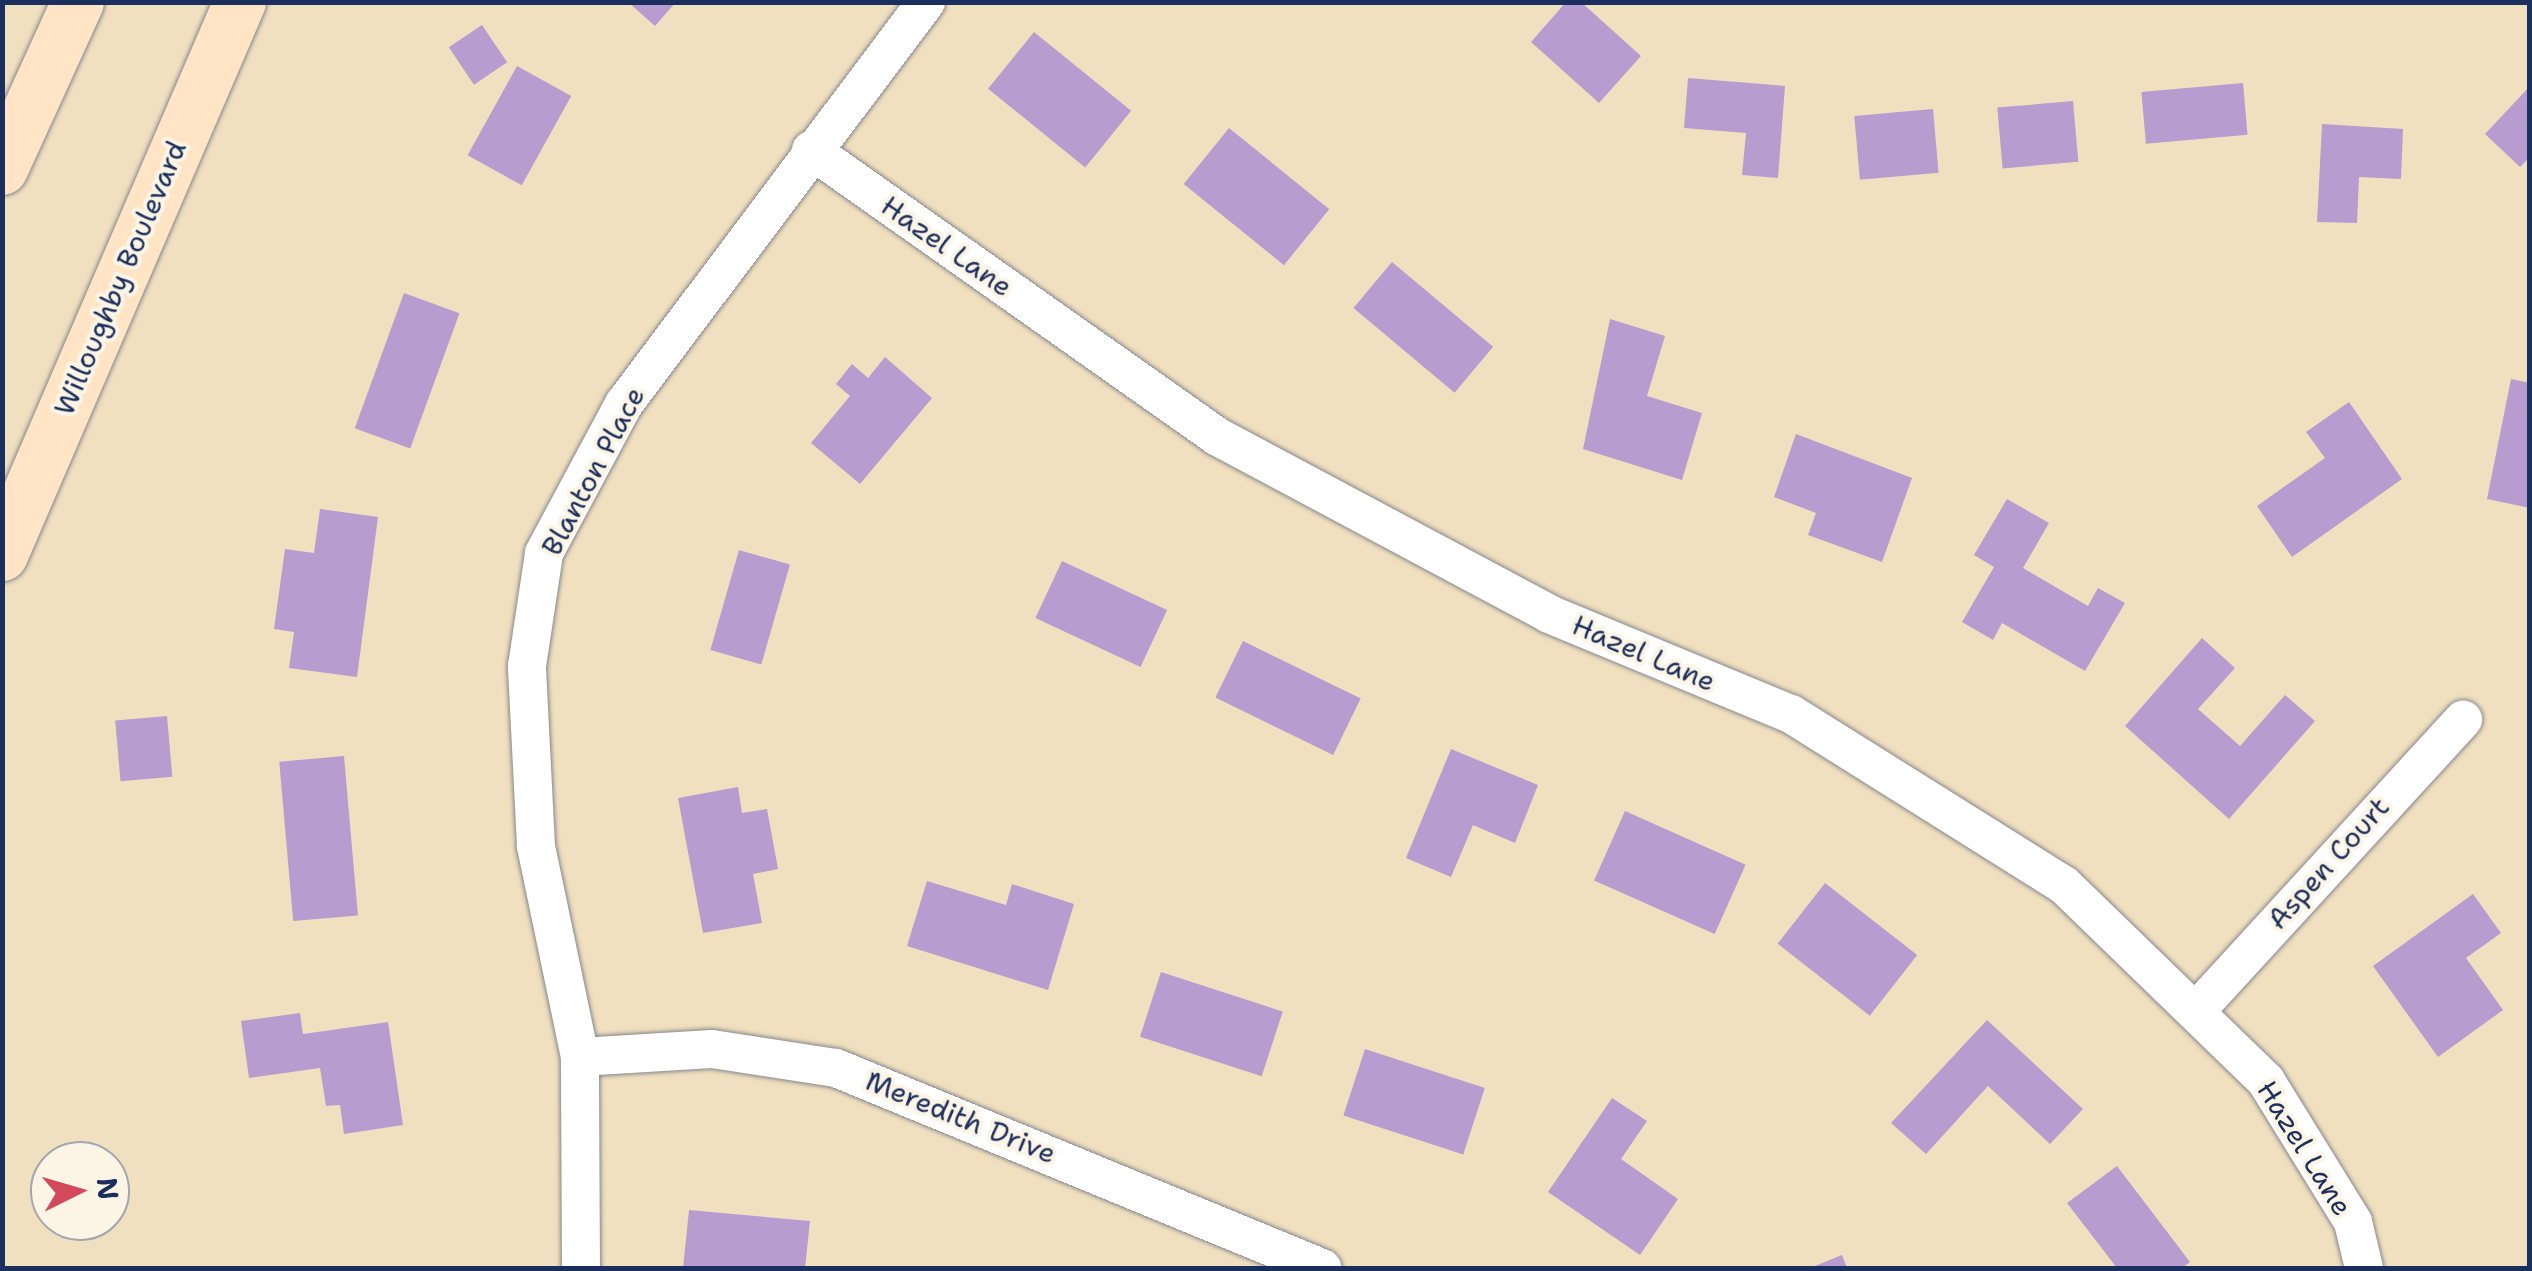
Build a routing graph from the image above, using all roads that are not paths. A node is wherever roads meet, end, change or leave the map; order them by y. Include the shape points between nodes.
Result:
1 (78, 2) edge
2 (240, 2) edge
3 (926, 2) edge
4 (811, 150) junction
5 (2, 169) edge
6 (2, 555) edge
7 (2464, 720) dead end
8 (2197, 1010) junction
9 (580, 1057) junction
10 (581, 1268) edge
11 (1322, 1268) edge
12 (2364, 1268) edge

1 - 5 street
2 - 6 street, Willoughby Boulevard
3 - 4 street, Blanton Place
4 - 8 street, Hazel Lane via 1218,437 1549,614 1791,714 2064,885
4 - 9 street, Blanton Place via 624,404 544,553 527,666 536,846
7 - 8 street, Aspen Court
8 - 12 street, Hazel Lane via 2266,1082 2353,1222
9 - 10 street, Blanton Place
9 - 11 street, Meredith Drive via 712,1049 836,1068

